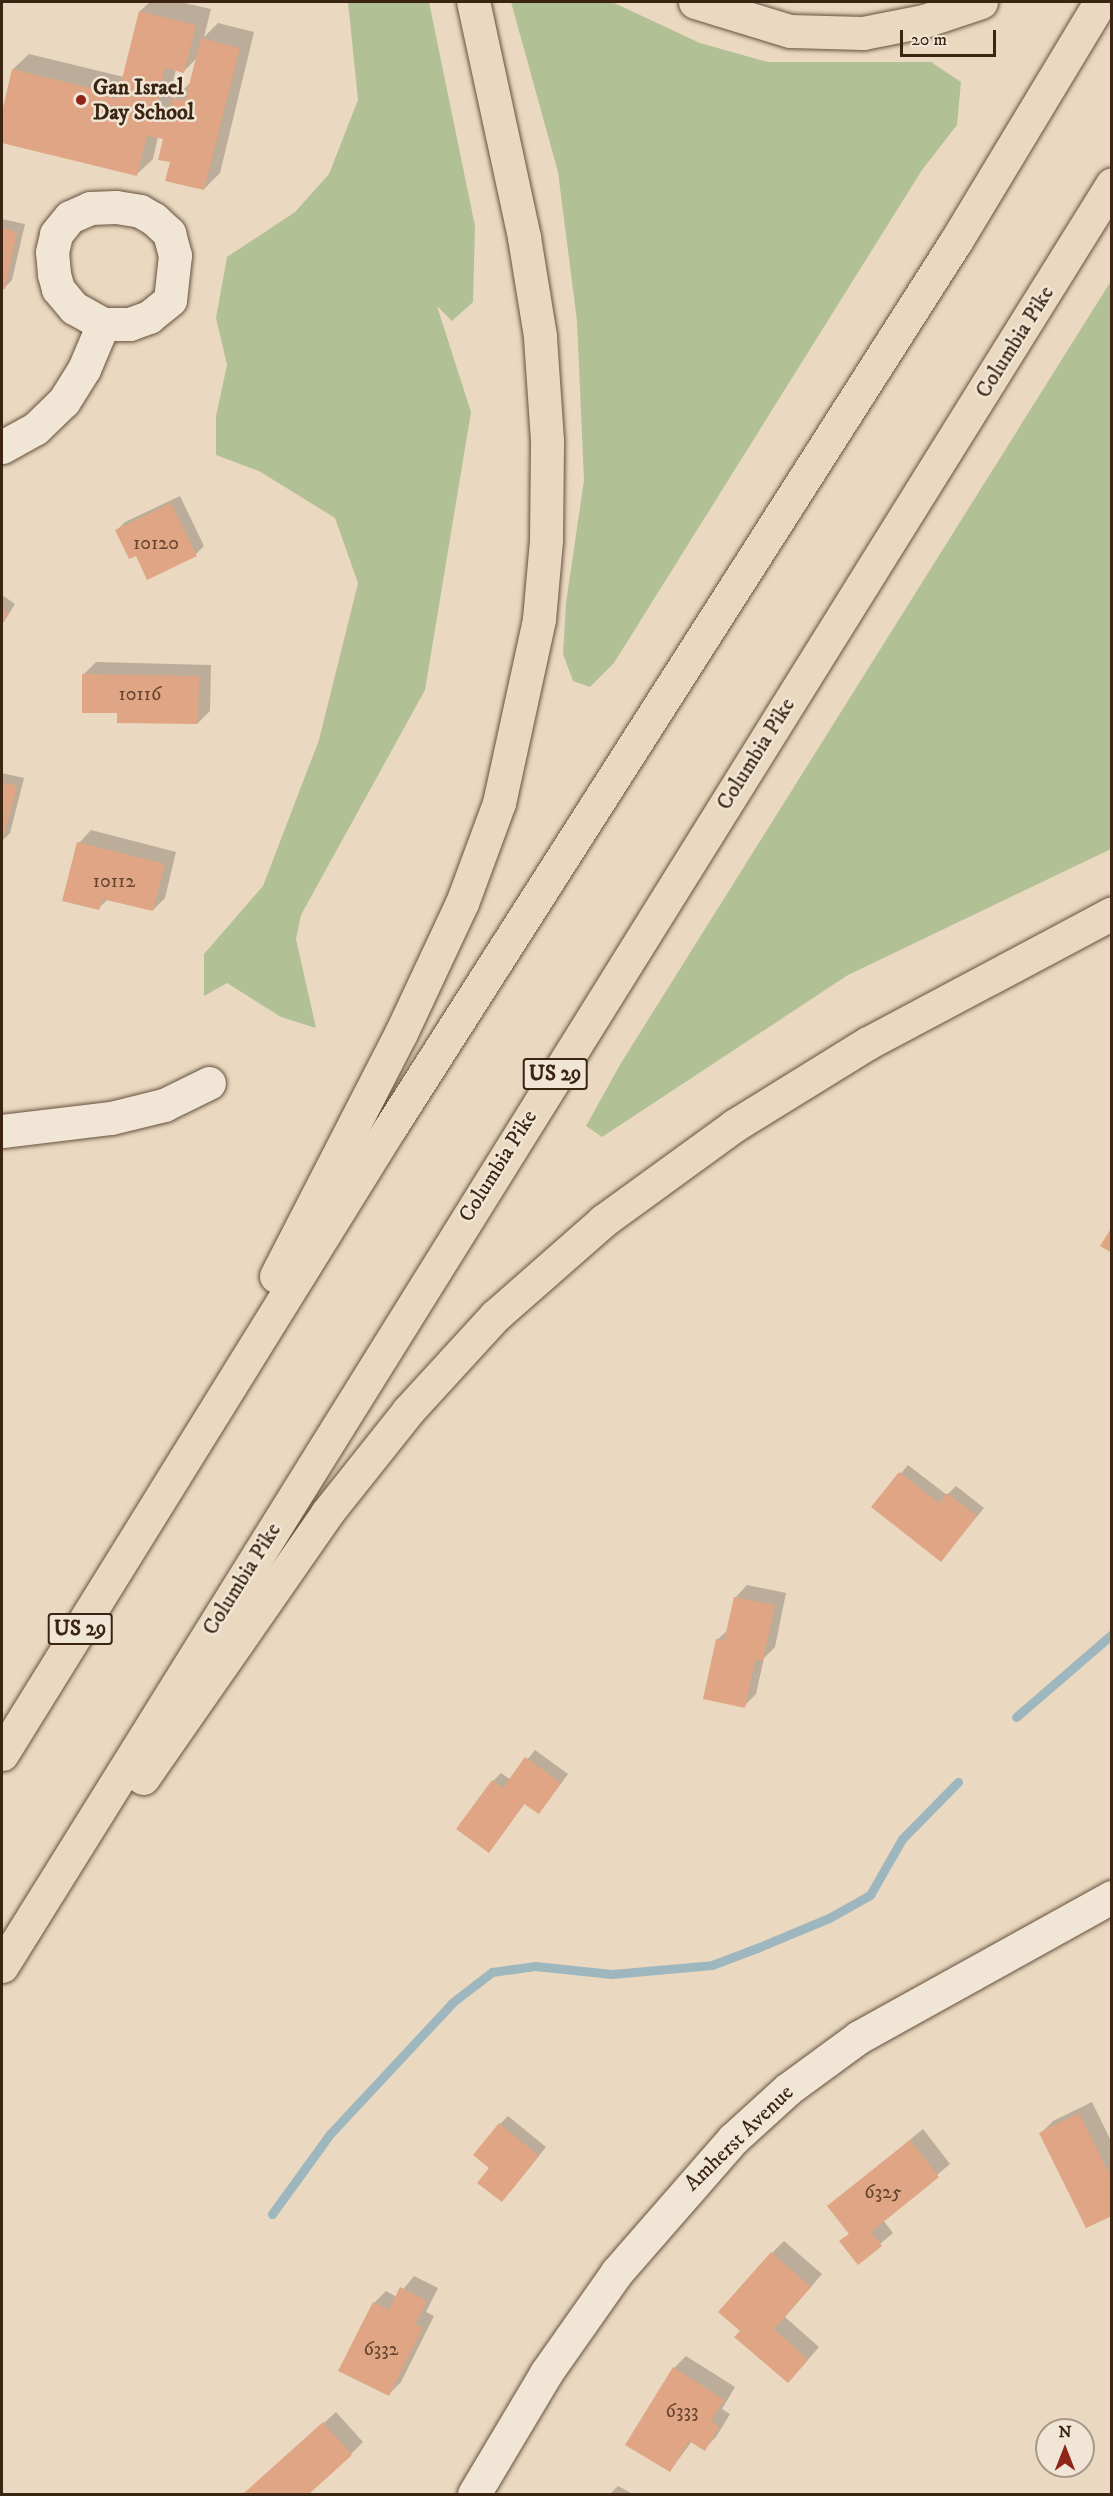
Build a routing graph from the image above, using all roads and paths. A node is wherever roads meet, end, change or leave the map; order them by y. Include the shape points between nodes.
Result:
1 (473, 2) edge
2 (695, 2) edge
3 (981, 2) edge
4 (1100, 2) edge
5 (1112, 184) edge
6 (103, 324) dead end
7 (2, 447) edge
8 (1112, 913) edge
9 (1112, 937) edge
10 (868, 1043) junction
11 (209, 1083) dead end
12 (2, 1131) edge
13 (159, 1504) junction
14 (2, 1754) edge
15 (1108, 1907) edge
16 (2, 1966) edge
17 (2, 1981) edge
18 (474, 2494) edge

1 - 13 highway via 524,237 540,336 545,405 546,540 539,619 520,718 499,803 462,903 401,1033
2 - 3 highway via 790,31 863,33 924,21
4 - 13 highway, US 29 via 956,241 390,1128
5 - 16 highway, Columbia Pike / US 29
6 - 7 street via 84,369 64,401 35,429
8 - 10 highway
9 - 10 highway
10 - 17 highway via 735,1125 603,1221 495,1316 408,1411 327,1513
11 - 12 street via 164,1105 111,1118
13 - 14 highway, US 29
15 - 18 street, Amherst Avenue via 859,2037 788,2089 733,2139 617,2272 546,2373

